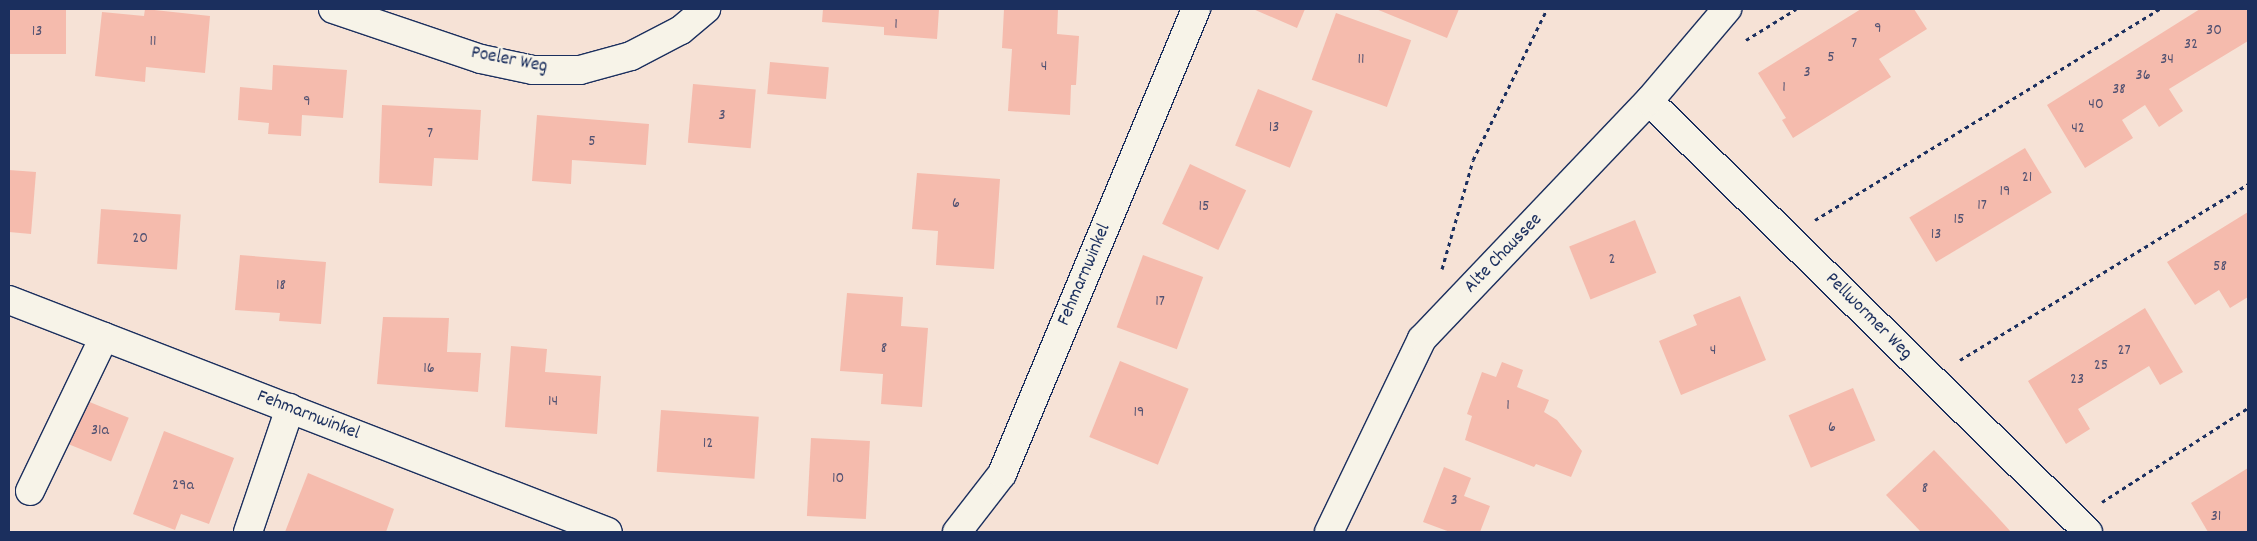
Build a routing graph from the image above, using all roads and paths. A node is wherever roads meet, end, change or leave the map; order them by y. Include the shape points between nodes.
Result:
1 (332, 9) edge
2 (706, 9) edge
3 (1196, 9) edge
4 (1547, 9) edge
5 (1728, 9) edge
6 (2159, 9) edge
7 (1649, 101) junction
8 (2248, 184) edge
9 (1787, 237) junction
10 (1441, 273) dead end
11 (9, 300) edge
12 (104, 337) junction
13 (1930, 378) junction
14 (290, 408) junction
15 (2248, 408) edge
16 (30, 491) dead end
17 (2081, 526) edge
18 (248, 532) edge
19 (608, 532) edge
20 (957, 532) edge
21 (1329, 532) edge

1 - 2 street, Poeler Weg via 481,59 533,70 580,70 631,56 681,30
3 - 20 street, Fehmarnwinkel via 1002,474
4 - 10 path via 1473,160
5 - 7 street, Alte Chaussee
6 - 9 path
7 - 9 street, Pellwormer Weg
7 - 21 street, Alte Chaussee via 1422,339
8 - 13 path
9 - 13 street, Pellwormer Weg
11 - 12 street, Fehmarnwinkel
12 - 14 street, Fehmarnwinkel
12 - 16 street
13 - 17 street, Pellwormer Weg
14 - 18 street
14 - 19 street, Fehmarnwinkel
15 - 17 path

